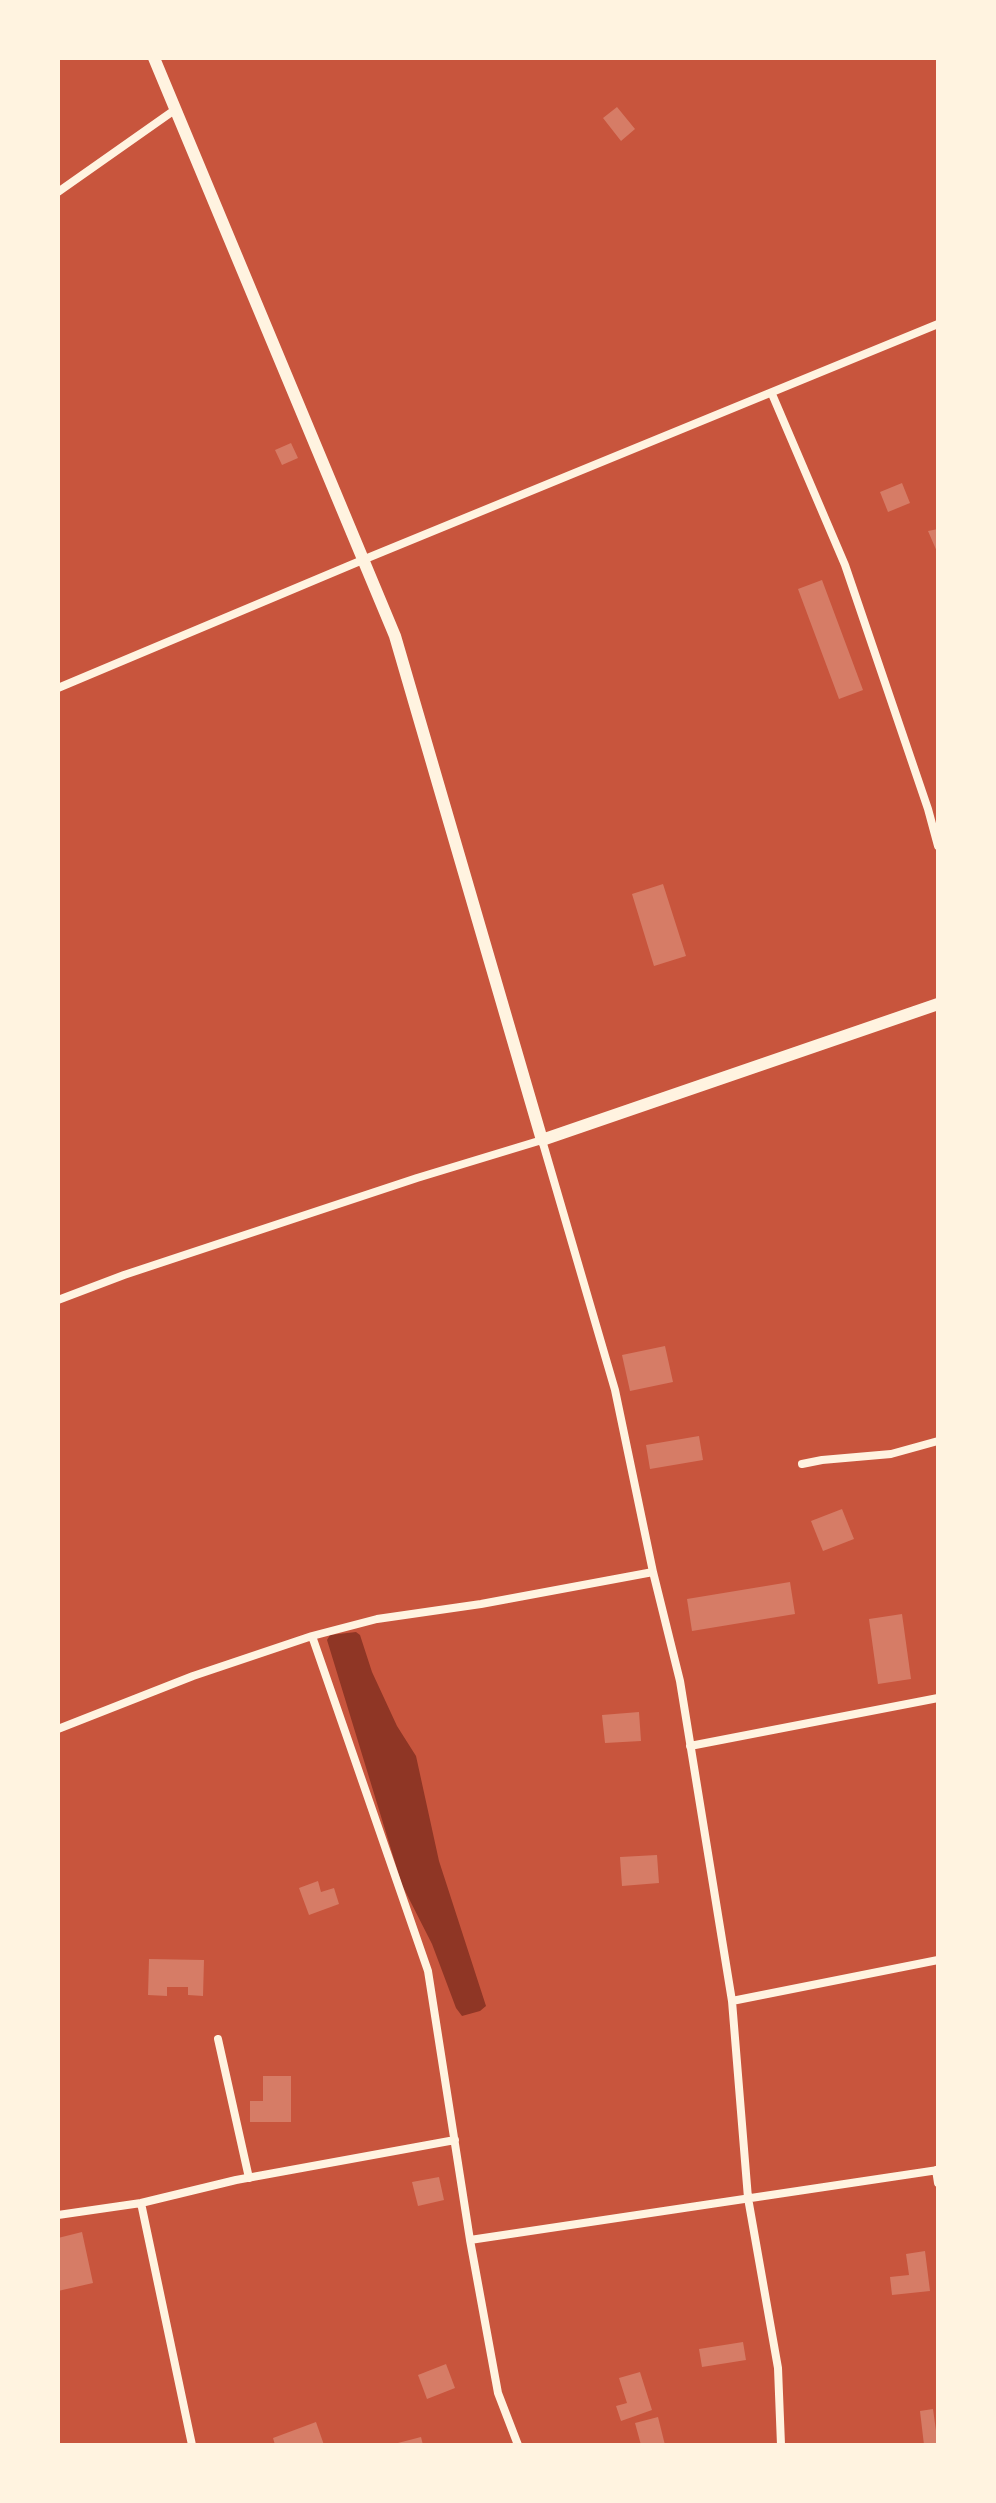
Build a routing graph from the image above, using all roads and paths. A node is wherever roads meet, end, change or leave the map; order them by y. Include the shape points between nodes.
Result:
1 (154, 58) edge
2 (176, 109) junction
3 (58, 192) edge
4 (938, 324) edge
5 (772, 394) junction
6 (365, 559) junction
7 (58, 688) edge
8 (938, 846) edge
9 (938, 1004) edge
10 (542, 1140) junction
11 (58, 1300) edge
12 (938, 1441) edge
13 (802, 1464) dead end
14 (653, 1572) junction
15 (312, 1636) junction
16 (938, 1698) edge
17 (58, 1729) edge
18 (690, 1746) junction
19 (938, 1960) edge
20 (732, 2001) junction
21 (218, 2039) dead end
22 (455, 2140) junction
23 (937, 2170) edge
24 (249, 2178) junction
25 (938, 2183) edge
26 (748, 2198) junction
27 (141, 2203) junction
28 (58, 2215) edge
29 (470, 2240) junction
30 (192, 2445) edge
31 (518, 2445) edge
32 (781, 2445) edge

1 - 2 street
2 - 3 street
2 - 6 street
4 - 5 street
5 - 6 street
5 - 8 street via 845,565
6 - 7 street
6 - 10 street via 395,636
9 - 10 street
10 - 11 street
10 - 14 street via 615,1390
12 - 13 street via 891,1454
14 - 15 street via 377,1619
14 - 18 street
15 - 17 street
15 - 22 street via 428,1971
16 - 18 street
18 - 20 street
19 - 20 street
20 - 26 street
21 - 24 street
22 - 24 street
22 - 29 street
23 - 25 street
23 - 26 street
24 - 27 street
26 - 29 street
26 - 32 street via 778,2368
27 - 28 street
27 - 30 street
29 - 31 street via 498,2393

